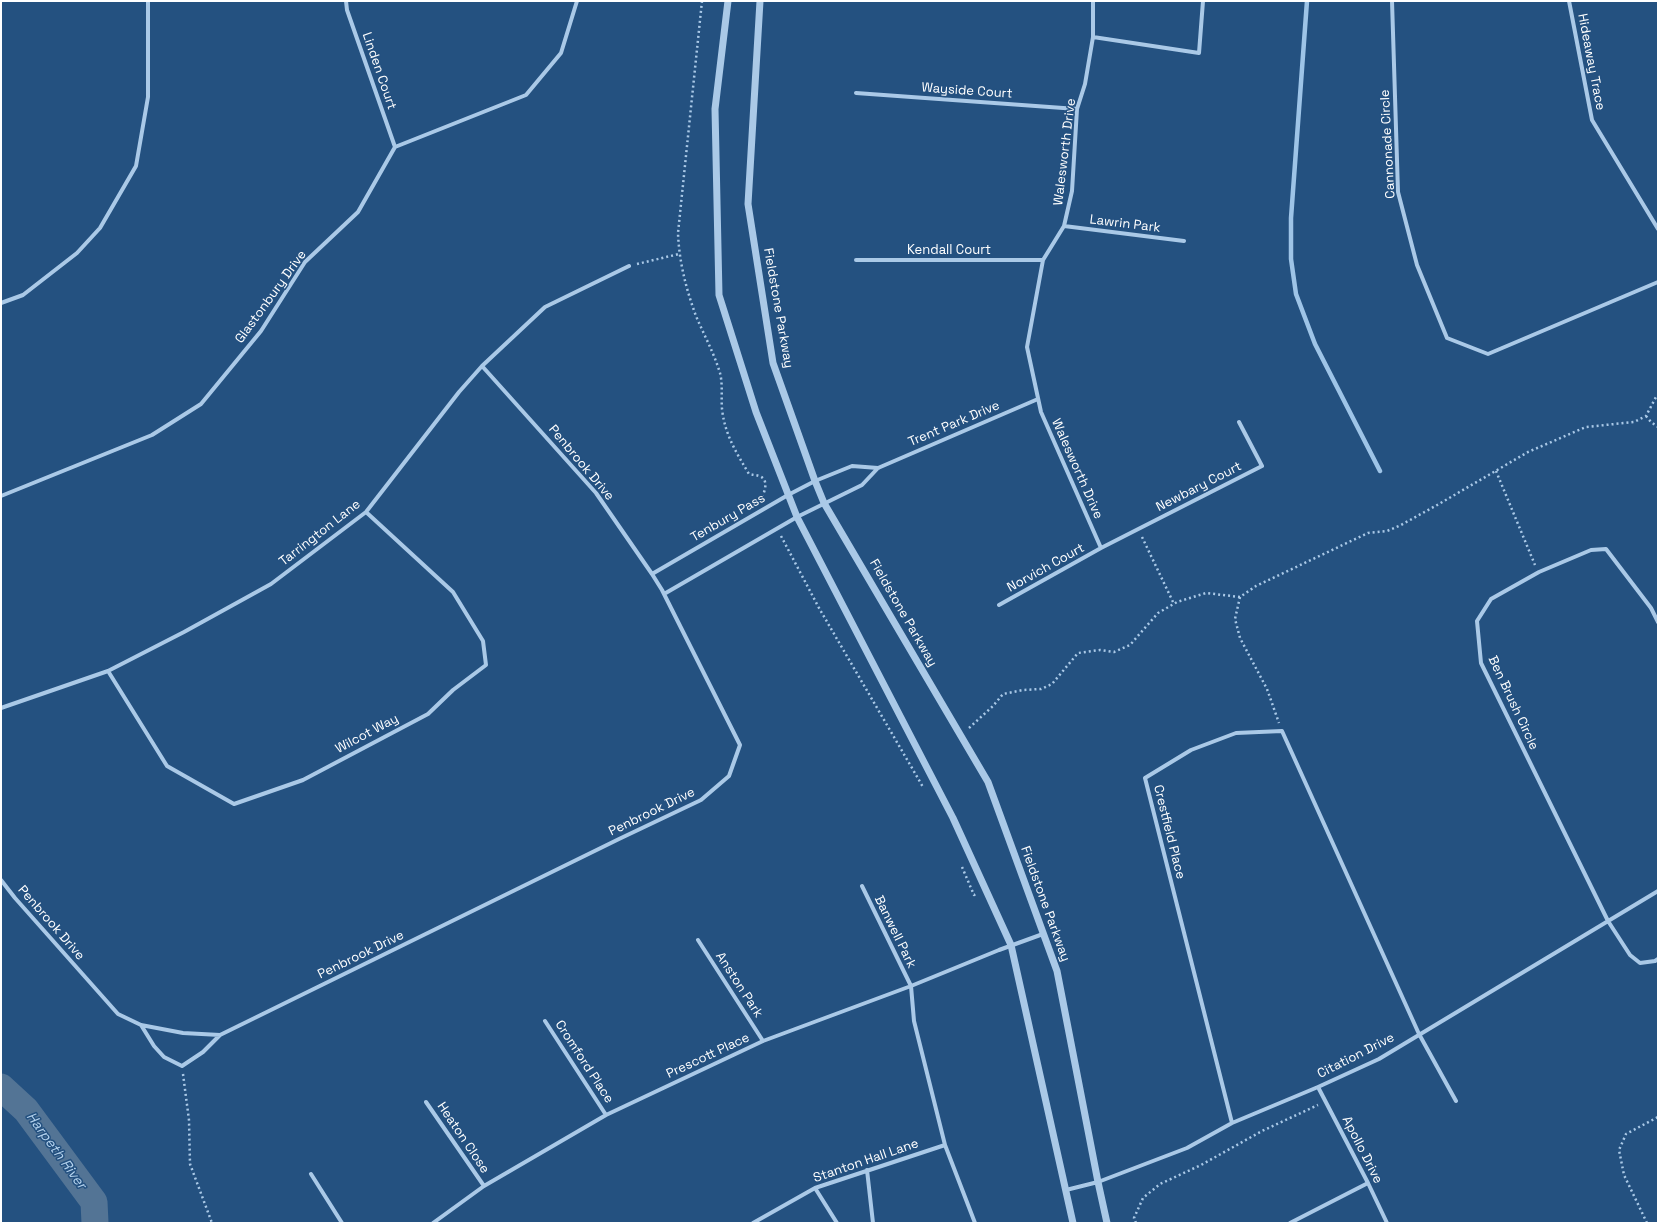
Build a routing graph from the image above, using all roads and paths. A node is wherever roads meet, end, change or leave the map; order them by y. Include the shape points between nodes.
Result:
1 (148, 1) edge
2 (346, 1) edge
3 (577, 1) edge
4 (728, 1) edge
5 (760, 1) edge
6 (1093, 1) edge
7 (1203, 1) edge
8 (1392, 1) edge
9 (1569, 1) edge
10 (1093, 36) junction
11 (856, 93) dead end
12 (1077, 109) junction
13 (395, 148) junction
14 (1064, 226) junction
15 (1658, 229) edge
16 (1184, 242) dead end
17 (679, 254) dead end
18 (856, 260) dead end
19 (1043, 260) junction
20 (629, 266) joint
21 (1658, 282) edge
22 (1, 304) edge
23 (482, 366) junction
24 (1658, 395) edge
25 (1038, 399) junction
26 (1646, 416) junction
27 (1239, 422) dead end
28 (1658, 427) edge
29 (878, 468) junction
30 (1496, 471) junction
31 (815, 481) junction
32 (788, 495) junction
33 (1, 496) edge
34 (824, 503) junction
35 (366, 512) junction
36 (797, 517) junction
37 (1138, 530) junction
38 (1101, 548) junction
39 (1539, 572) junction
40 (652, 574) junction
41 (664, 594) junction
42 (1240, 597) junction
43 (1174, 604) junction
44 (999, 605) dead end
45 (1658, 622) edge
46 (108, 671) junction
47 (1, 708) edge
48 (1282, 731) junction
49 (964, 732) dead end
50 (1, 880) edge
51 (862, 886) dead end
52 (1658, 891) edge
53 (1608, 921) junction
54 (1044, 934) junction
55 (698, 940) dead end
56 (1011, 945) junction
57 (1658, 959) edge
58 (911, 986) junction
59 (545, 1021) dead end
60 (141, 1025) junction
61 (1419, 1034) junction
62 (220, 1035) junction
63 (763, 1041) junction
64 (182, 1066) junction
65 (1318, 1087) junction
66 (1325, 1101) junction
67 (1456, 1101) dead end
68 (426, 1102) dead end
69 (606, 1115) junction
70 (1658, 1117) edge
71 (1232, 1123) junction
72 (945, 1145) junction
73 (867, 1170) junction
74 (310, 1174) dead end
75 (1098, 1182) junction
76 (1368, 1183) junction
77 (484, 1186) junction
78 (815, 1188) junction
79 (1066, 1190) junction
80 (212, 1223) edge
81 (342, 1223) edge
82 (433, 1223) edge
83 (753, 1223) edge
84 (837, 1223) edge
85 (873, 1223) edge
86 (975, 1223) edge
87 (1073, 1223) edge
88 (1108, 1223) edge
89 (1136, 1223) edge
90 (1290, 1223) edge
91 (1387, 1223) edge
92 (1647, 1223) edge

1 - 22 street via 148,97 136,166 100,228 77,253 23,294
2 - 13 street, Linden Court
3 - 13 street via 560,53 526,96
4 - 32 street via 715,109 719,295 756,412
5 - 31 street, Fieldstone Parkway via 748,204 773,363
6 - 10 street, Walesworth Drive
7 - 10 street via 1199,53
8 - 21 street, Cannonade Circle via 1398,192 1417,265 1447,338 1488,354
9 - 15 street, Hideaway Trace via 1592,120
10 - 12 street, Walesworth Drive via 1085,84
11 - 12 street, Wayside Court
12 - 14 street, Walesworth Drive via 1072,191
13 - 33 street, Glastonbury Drive via 358,212 305,262 261,331 201,404 152,436
14 - 16 street, Lawrin Park
14 - 19 street, Walesworth Drive
17 - 20 path
18 - 19 street, Kendall Court
19 - 25 street, Walesworth Drive via 1027,347
20 - 23 street, Tarrington Lane via 545,307
23 - 35 street, Tarrington Lane
23 - 40 street, Penbrook Drive via 596,493
24 - 26 path
25 - 29 street, Trent Park Drive
25 - 38 street, Walesworth Drive via 1041,412
26 - 28 path
26 - 30 path via 1634,422 1586,427 1528,452
27 - 37 street, Newbary Court via 1262,466
29 - 31 street, Trent Park Drive via 852,466
29 - 34 street, Trent Park Drive via 862,485
30 - 39 path
30 - 42 path via 1401,525 1387,531 1368,533 1256,586
31 - 32 street, Tenbury Pass
31 - 34 street, Fieldstone Parkway
32 - 36 street
32 - 40 street, Tenbury Pass
34 - 36 street
34 - 54 street, Fieldstone Parkway via 988,782
35 - 46 street, Tarrington Lane via 271,584
35 - 46 street, Wilcot Way via 453,592 483,641 486,665 453,690 428,714 303,780 234,804 167,766
36 - 41 street
36 - 56 street via 953,818
37 - 38 street, Newbary Court
37 - 43 path
38 - 44 street, Norvich Court
39 - 45 street, Ben Brush Circle via 1591,550 1606,549 1651,608
39 - 53 street, Ben Brush Circle via 1491,599 1477,621 1481,663
40 - 41 street, Penbrook Drive
41 - 62 street, Penbrook Drive via 740,745 729,776 702,800
42 - 43 path via 1206,593
42 - 48 path via 1235,619 1240,638 1267,690
43 - 49 path via 1158,613 1130,645 1114,652 1100,650 1078,653 1052,684 1042,689 1002,694 993,706
46 - 47 street, Tarrington Lane
48 - 61 street
48 - 71 street, Crestfield Place via 1236,733 1191,750 1145,778
50 - 60 street, Penbrook Drive via 118,1014
51 - 58 street, Banwell Park
52 - 53 street, Citation Drive
53 - 57 street, Ben Brush Circle via 1630,955 1640,963 1655,962
53 - 61 street, Citation Drive
54 - 56 street, Prescott Place
54 - 75 street, Fieldstone Parkway via 1057,971
55 - 63 street, Anston Park
56 - 58 street, Prescott Place
56 - 79 street
58 - 63 street, Prescott Place
58 - 72 street via 914,1021
59 - 69 street, Cromford Place
60 - 62 street, Penbrook Drive via 183,1033
60 - 64 street via 164,1057
61 - 65 street, Citation Drive via 1379,1059
61 - 67 street
62 - 64 street, Penbrook Drive via 203,1052
63 - 69 street, Prescott Place
64 - 80 path via 189,1120 190,1164
65 - 66 street, Apollo Drive
65 - 71 street, Citation Drive
66 - 76 street, Apollo Drive
66 - 89 path via 1160,1184 1143,1198 1134,1218
68 - 77 street, Heaton Close
69 - 77 street, Prescott Place
70 - 92 path via 1626,1134 1618,1150 1624,1175
71 - 75 street, Citation Drive via 1187,1148
72 - 73 street, Stanton Hall Lane
72 - 86 street
73 - 78 street, Stanton Hall Lane
73 - 85 street
74 - 81 street
75 - 79 street, Citation Drive
75 - 88 street, Fieldstone Parkway
76 - 90 street
76 - 91 street, Apollo Drive
77 - 82 street, Prescott Place
78 - 83 street, Stanton Hall Lane
78 - 84 street
79 - 87 street

